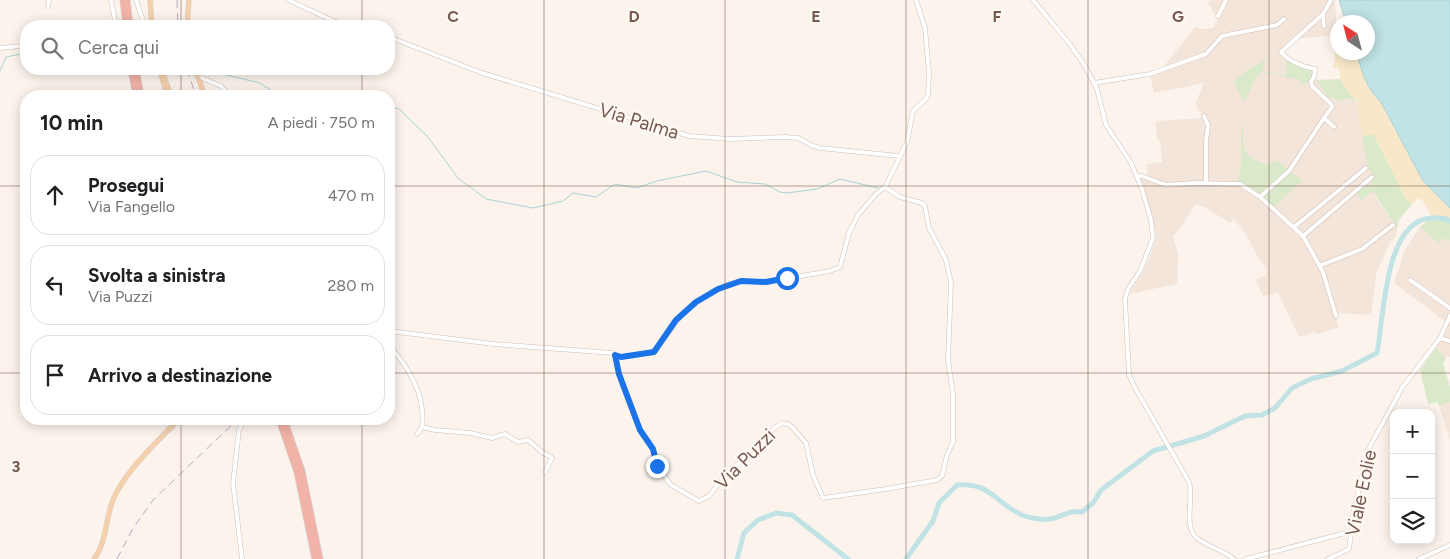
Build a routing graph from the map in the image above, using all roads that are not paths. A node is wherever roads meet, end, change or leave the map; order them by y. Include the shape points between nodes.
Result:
1 (49, 0) edge
2 (111, 0) edge
3 (123, 0) edge
4 (127, 0) edge
5 (136, 0) edge
6 (189, 0) edge
7 (288, 0) edge
8 (916, 0) edge
9 (1033, 0) edge
10 (1226, 0) edge
11 (1331, 0) edge
12 (151, 1) edge
13 (48, 6) dead end
14 (1323, 14) junction
15 (1218, 16) dead end
16 (1284, 19) dead end
17 (115, 20) edge
18 (125, 20) edge
19 (129, 20) edge
20 (143, 20) edge
21 (152, 20) edge
22 (187, 20) edge
23 (332, 20) edge
24 (1324, 26) dead end
25 (395, 38) edge
26 (20, 46) edge
27 (0, 48) edge
28 (134, 75) edge
29 (135, 75) edge
30 (162, 75) edge
31 (163, 75) edge
32 (197, 76) joint
33 (1094, 83) junction
34 (136, 90) edge
35 (139, 90) edge
36 (166, 90) edge
37 (169, 90) edge
38 (203, 90) edge
39 (225, 90) edge
40 (1204, 116) dead end
41 (1324, 118) junction
42 (1334, 127) dead end
43 (899, 156) junction
44 (1366, 168) dead end
45 (1137, 176) junction
46 (1372, 177) dead end
47 (1206, 183) junction
48 (885, 187) junction
49 (1260, 197) junction
50 (1393, 225) dead end
51 (1294, 227) junction
52 (1303, 236) junction
53 (1320, 266) junction
54 (1410, 280) dead end
55 (1450, 308) edge
56 (1336, 316) dead end
57 (1450, 316) edge
58 (395, 332) edge
59 (1440, 338) junction
60 (1450, 341) edge
61 (395, 353) edge
62 (615, 355) junction
63 (173, 425) edge
64 (241, 425) edge
65 (281, 425) edge
66 (286, 425) edge
67 (422, 427) junction
68 (418, 434) dead end
69 (545, 472) dead end
70 (1350, 534) junction
71 (1450, 545) edge
72 (1233, 558) edge
73 (94, 559) edge
74 (242, 559) edge
75 (315, 559) edge
76 (320, 559) edge
77 (1245, 559) edge
78 (1328, 559) edge
79 (1419, 559) edge

1 - 13 street
2 - 17 street
3 - 18 highway
4 - 19 highway
5 - 20 street
6 - 22 main road
7 - 23 street
8 - 43 street via 925,28 928,88 926,98 915,107 907,142
9 - 33 street via 1069,43
10 - 15 street
11 - 14 street
12 - 21 main road
14 - 24 street
14 - 41 street via 1281,52 1297,63 1315,69 1312,86 1332,107
16 - 33 street via 1277,25 1222,36 1206,54 1150,74
25 - 43 street, Via Palma via 482,73 690,136 798,138 820,148
26 - 27 street
28 - 34 highway
29 - 35 highway
30 - 36 main road
31 - 37 main road
32 - 38 main road
32 - 39 street
33 - 45 street via 1106,125
40 - 47 street via 1208,125
41 - 42 street
41 - 49 street via 1289,171
43 - 48 street
44 - 51 street
45 - 47 street via 1166,184
45 - 72 street via 1153,234 1146,260 1124,299 1129,374 1191,487 1192,532 1198,539
46 - 52 street
47 - 49 street via 1240,184
48 - 62 street via 858,215 846,238 837,269 766,282 741,281 726,285 696,302 680,317 654,352
48 - 62 street, Via Puzzi via 900,197 925,206 929,228 950,274 948,360 953,394 953,442 940,478 823,498 813,475 806,443 792,427 782,423 766,434 705,500 698,502 671,484 657,466 653,449 640,430
49 - 51 street
50 - 53 street via 1362,249
51 - 52 street
52 - 53 street
53 - 56 street
54 - 55 street
57 - 59 street, Viale Eolie
58 - 62 street
59 - 60 street
59 - 70 street, Viale Eolie via 1402,388 1368,450
61 - 67 street via 411,374 422,406
63 - 73 main road via 120,486
64 - 74 street via 233,483
65 - 75 highway via 297,472
66 - 76 highway via 302,471
67 - 68 street
67 - 69 street via 492,438 505,434 519,442 528,440 552,458
70 - 77 street
70 - 78 street, Viale Eolie via 1349,549
71 - 79 street
72 - 77 street

